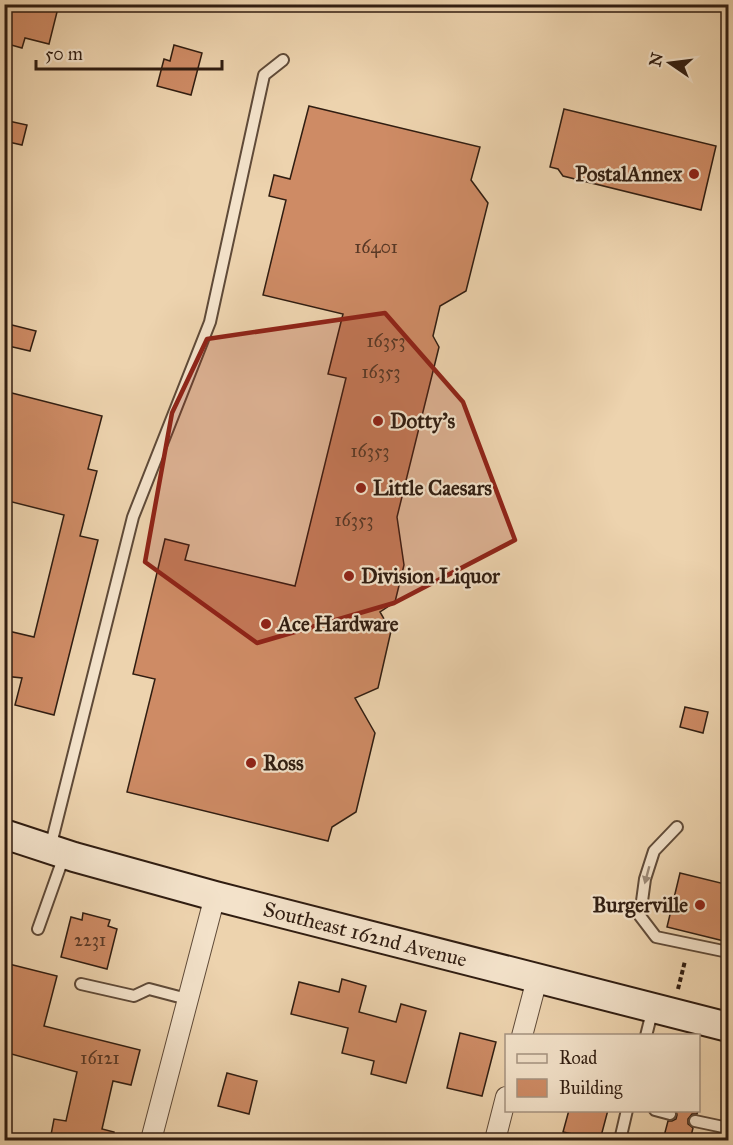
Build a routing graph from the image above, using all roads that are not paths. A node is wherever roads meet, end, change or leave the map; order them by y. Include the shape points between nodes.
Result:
1 (283, 60) dead end
2 (677, 827) dead end
3 (4, 834) edge
4 (57, 851) junction
5 (214, 896) junction
6 (38, 929) dead end
7 (729, 952) edge
8 (537, 979) junction
9 (81, 984) dead end
10 (187, 999) junction
11 (653, 1008) junction
12 (729, 1027) edge
13 (522, 1034) edge
14 (646, 1034) edge
15 (505, 1104) edge
16 (627, 1112) edge
17 (662, 1112) edge
18 (670, 1114) dead end
19 (695, 1120) dead end
20 (729, 1128) edge
21 (150, 1140) edge
22 (495, 1140) edge
23 (620, 1140) edge

1 - 4 lane via 264,75 210,322 133,516
2 -> 7 lane via 654,851 640,916 656,937
3 - 4 main road, Southeast 162nd Avenue
4 - 5 main road, Southeast 162nd Avenue
4 - 6 lane
5 - 8 main road, Southeast 162nd Avenue
5 - 10 street
8 - 11 main road, Southeast 162nd Avenue
8 - 13 street
9 - 10 lane via 134,996 149,989
10 - 21 street
11 - 12 main road, Southeast 162nd Avenue
11 - 14 lane
15 - 22 street
16 - 23 lane
17 - 18 lane
19 - 20 lane

